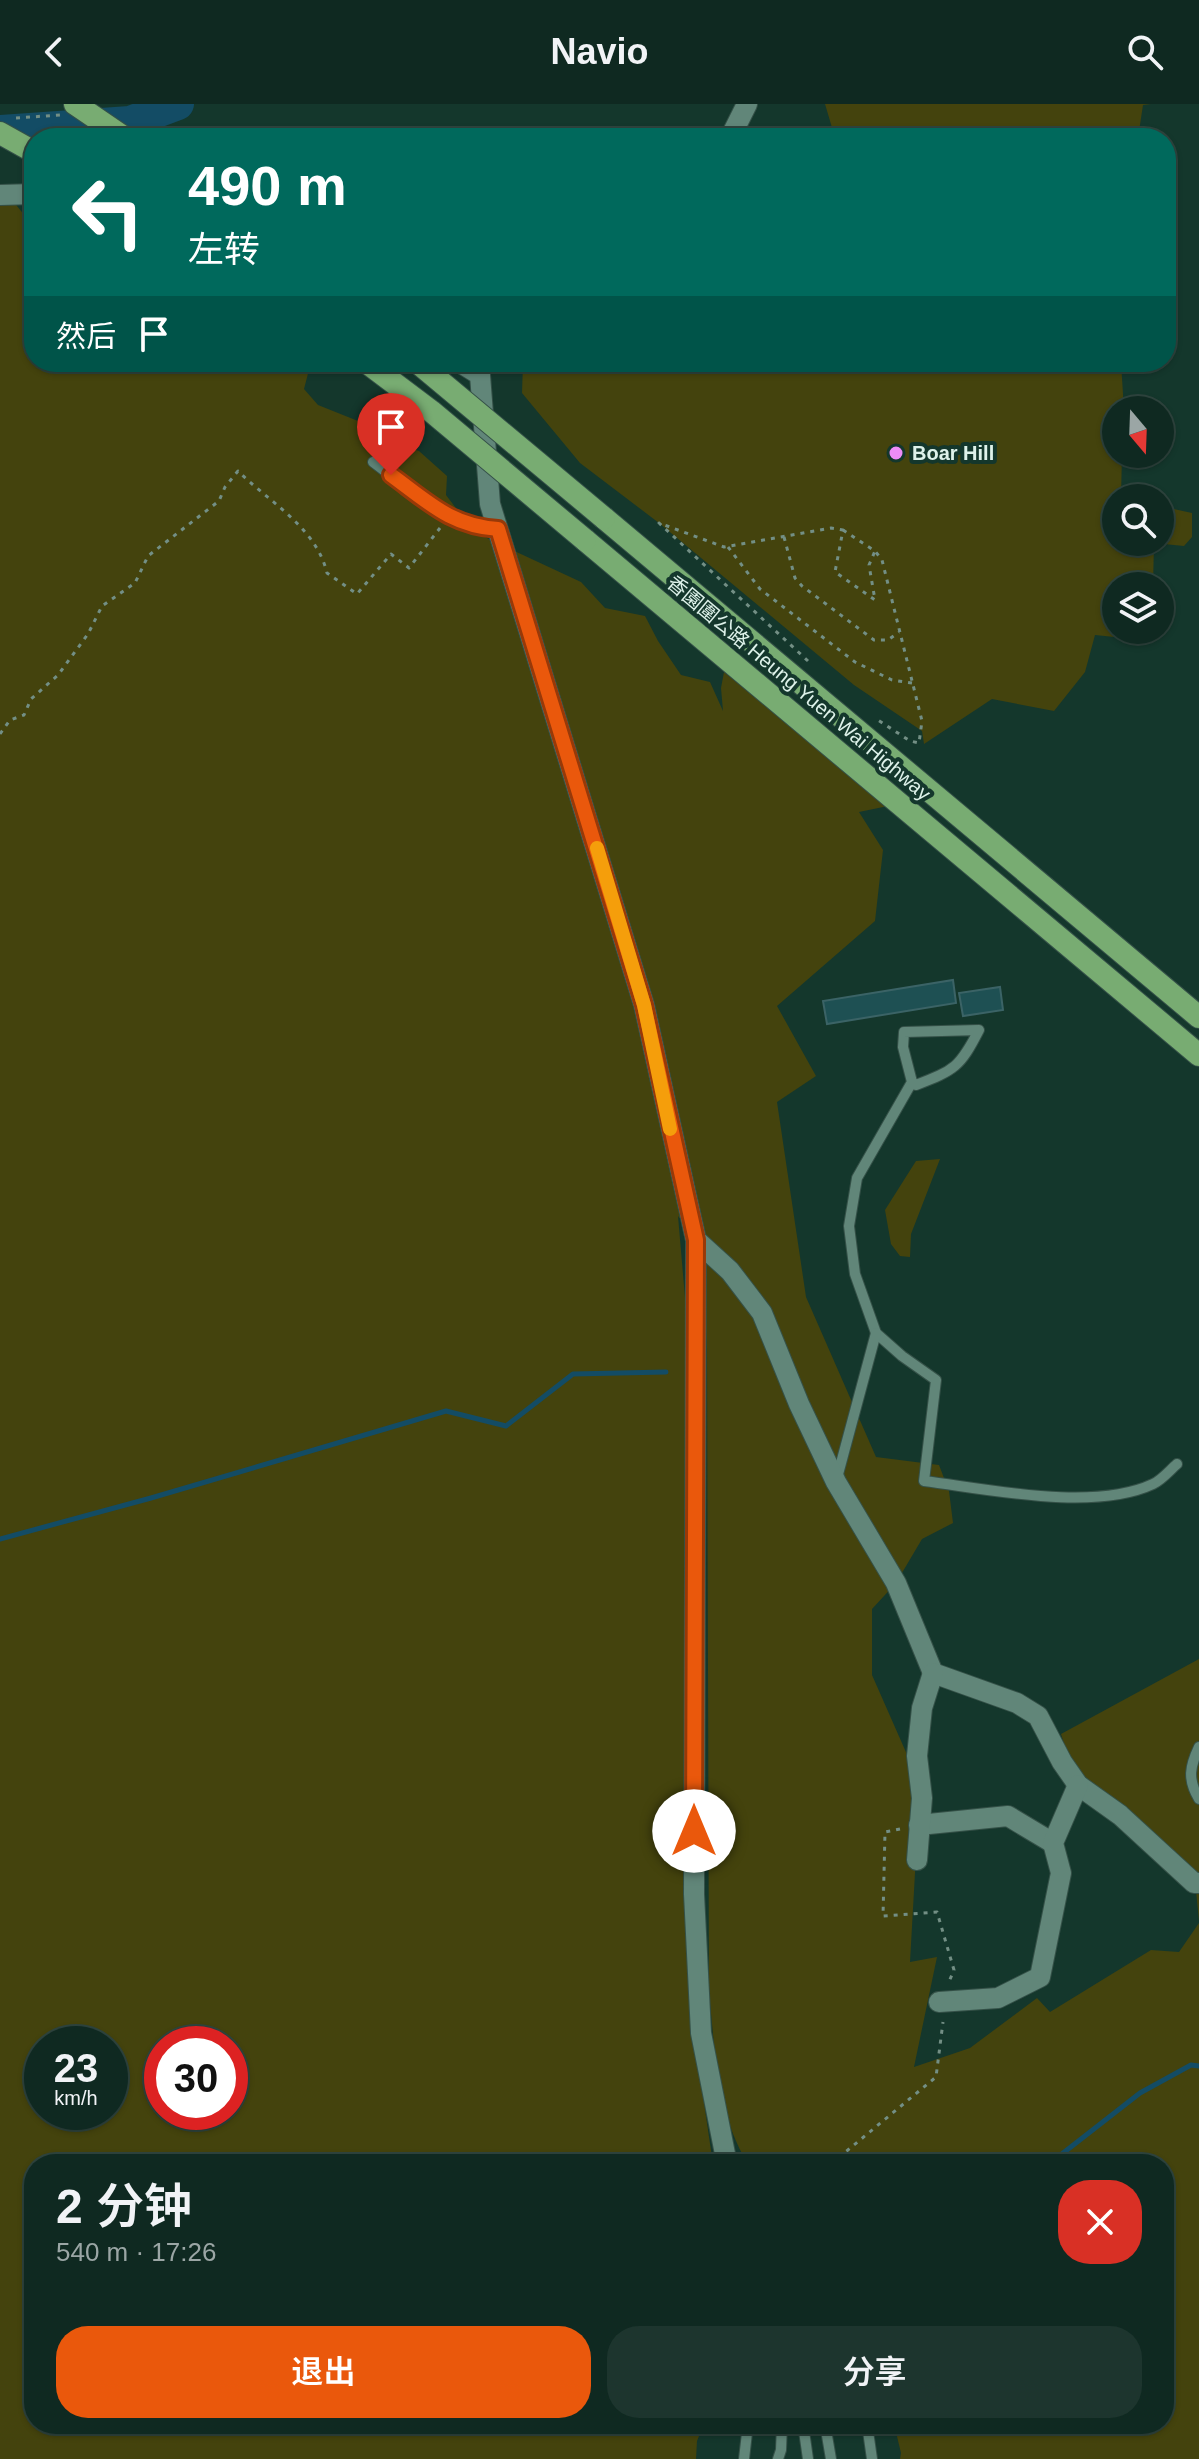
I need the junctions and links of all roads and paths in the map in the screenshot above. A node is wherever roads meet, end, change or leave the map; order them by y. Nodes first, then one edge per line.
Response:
1 (747, 104) edge
2 (74, 108) edge
3 (7, 126) edge
4 (108, 128) edge
5 (735, 128) edge
6 (24, 142) edge
7 (24, 194) edge
8 (0, 195) edge
9 (379, 372) edge
10 (429, 372) edge
11 (487, 372) edge
12 (373, 462) dead end
13 (449, 517) junction
14 (498, 529) junction
15 (843, 530) junction
16 (784, 537) junction
17 (728, 547) junction
18 (875, 551) junction
19 (899, 632) junction
20 (811, 664) dead end
21 (912, 683) junction
22 (878, 720) dead end
23 (0, 734) edge
24 (1199, 1017) edge
25 (1199, 1055) edge
26 (912, 1082) junction
27 (696, 1240) junction
28 (876, 1333) junction
29 (1177, 1464) dead end
30 (836, 1482) junction
31 (933, 1673) junction
32 (1199, 1747) edge
33 (1078, 1785) junction
34 (1199, 1799) edge
35 (919, 1825) junction
36 (1053, 1843) junction
37 (917, 1860) dead end
38 (1199, 1883) edge
39 (939, 2002) junction
40 (725, 2154) edge
41 (843, 2154) edge
42 (747, 2434) edge
43 (782, 2434) edge
44 (804, 2434) edge
45 (827, 2434) edge
46 (868, 2434) edge
47 (744, 2459) edge
48 (778, 2459) edge
49 (808, 2459) edge
50 (831, 2459) edge
51 (872, 2459) edge

1 - 5 street
2 - 3 path
2 - 4 highway
3 - 6 highway
7 - 8 street
9 - 25 highway, 香園圍公路 Heung Yuen Wai Highway, bridge
10 - 24 highway, 香園圍公路 Heung Yuen Wai Highway, bridge
11 - 14 street
12 - 13 lane
13 - 14 lane
13 - 23 path
14 - 27 street
15 - 16 path
15 - 18 path
15 - 18 path
16 - 17 path
16 - 19 path
17 - 20 path
17 - 21 path
18 - 19 path
19 - 21 path
21 - 22 path
26 - 26 lane
26 - 28 lane
27 - 30 street
27 - 40 street
28 - 29 lane
28 - 30 lane
30 - 31 street
31 - 33 street
31 - 35 street
32 - 34 lane
33 - 36 street
33 - 38 street
35 - 36 street
35 - 37 street
35 - 39 path
36 - 39 street
39 - 41 path
42 - 47 lane
43 - 48 lane
44 - 49 lane
45 - 50 lane
46 - 51 lane

